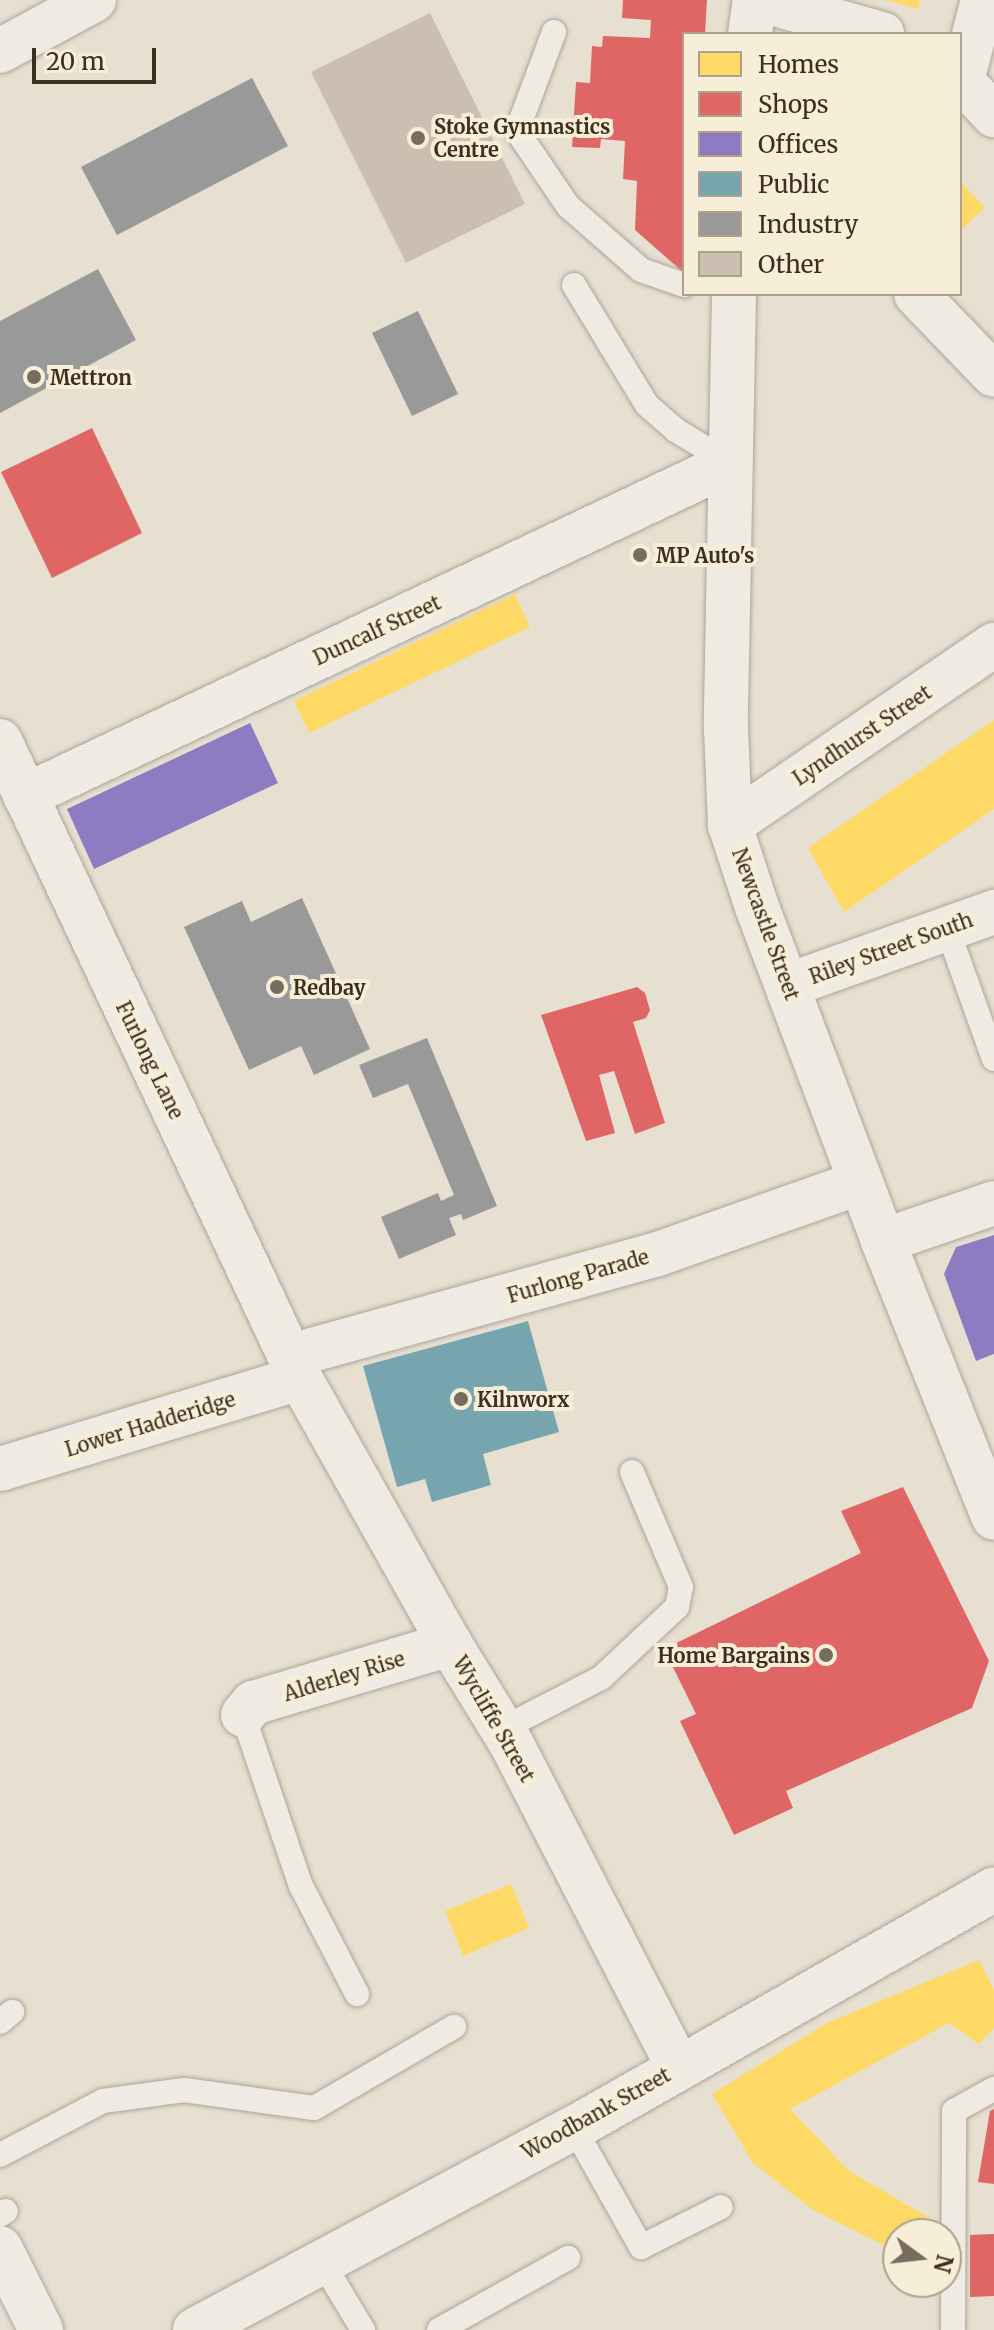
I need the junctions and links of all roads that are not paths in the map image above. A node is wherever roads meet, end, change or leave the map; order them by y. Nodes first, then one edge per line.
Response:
1 (94, 0) edge
2 (755, 0) edge
3 (761, 0) edge
4 (983, 0) edge
5 (554, 32) dead end
6 (750, 32) edge
7 (875, 32) edge
8 (0, 51) edge
9 (962, 76) edge
10 (962, 81) edge
11 (994, 115) edge
12 (682, 284) edge
13 (574, 285) dead end
14 (727, 296) edge
15 (918, 296) edge
16 (994, 375) edge
17 (730, 463) junction
18 (994, 645) edge
19 (0, 741) edge
20 (25, 796) junction
21 (730, 825) junction
22 (994, 912) edge
23 (935, 933) junction
24 (789, 985) junction
25 (993, 1056) edge
26 (861, 1182) junction
27 (994, 1203) edge
28 (883, 1241) junction
29 (295, 1367) junction
30 (0, 1469) edge
31 (632, 1472) dead end
32 (994, 1518) edge
33 (450, 1644) junction
34 (243, 1715) joint
35 (502, 1729) junction
36 (994, 1889) edge
37 (357, 1994) dead end
38 (454, 2027) dead end
39 (678, 2067) junction
40 (994, 2089) edge
41 (574, 2128) junction
42 (0, 2155) edge
43 (721, 2207) dead end
44 (2, 2225) edge
45 (568, 2258) dead end
46 (321, 2260) junction
47 (478, 2321) edge
48 (41, 2330) edge
49 (195, 2330) edge
50 (363, 2330) edge
51 (439, 2330) edge
52 (953, 2330) edge

1 - 8 street
2 - 6 street
3 - 7 street
4 - 9 street
5 - 12 lane
10 - 11 street
13 - 17 lane
14 - 17 street, Newcastle Street
15 - 16 street
17 - 20 street, Duncalf Street
17 - 21 street, Newcastle Street
18 - 21 street, Lyndhurst Street
19 - 20 street, Furlong Lane
20 - 29 street, Furlong Lane
21 - 24 street, Newcastle Street
22 - 23 street, Riley Street South
23 - 24 street, Riley Street South
23 - 25 lane
24 - 26 street, Newcastle Street
26 - 28 street, Newcastle Street
26 - 29 street, Furlong Parade
27 - 28 street
28 - 32 street, Newcastle Street
29 - 30 street, Lower Hadderidge
29 - 33 street, Wycliffe Street
31 - 35 lane
33 - 34 street, Alderley Rise
33 - 35 street, Wycliffe Street
34 - 37 lane
35 - 39 street, Wycliffe Street
36 - 39 street, Woodbank Street
38 - 42 lane
39 - 41 street, Woodbank Street
40 - 52 lane
41 - 43 lane
41 - 46 street, Woodbank Street
44 - 48 street
45 - 47 lane
46 - 49 street, Woodbank Street
46 - 50 lane
47 - 51 lane

